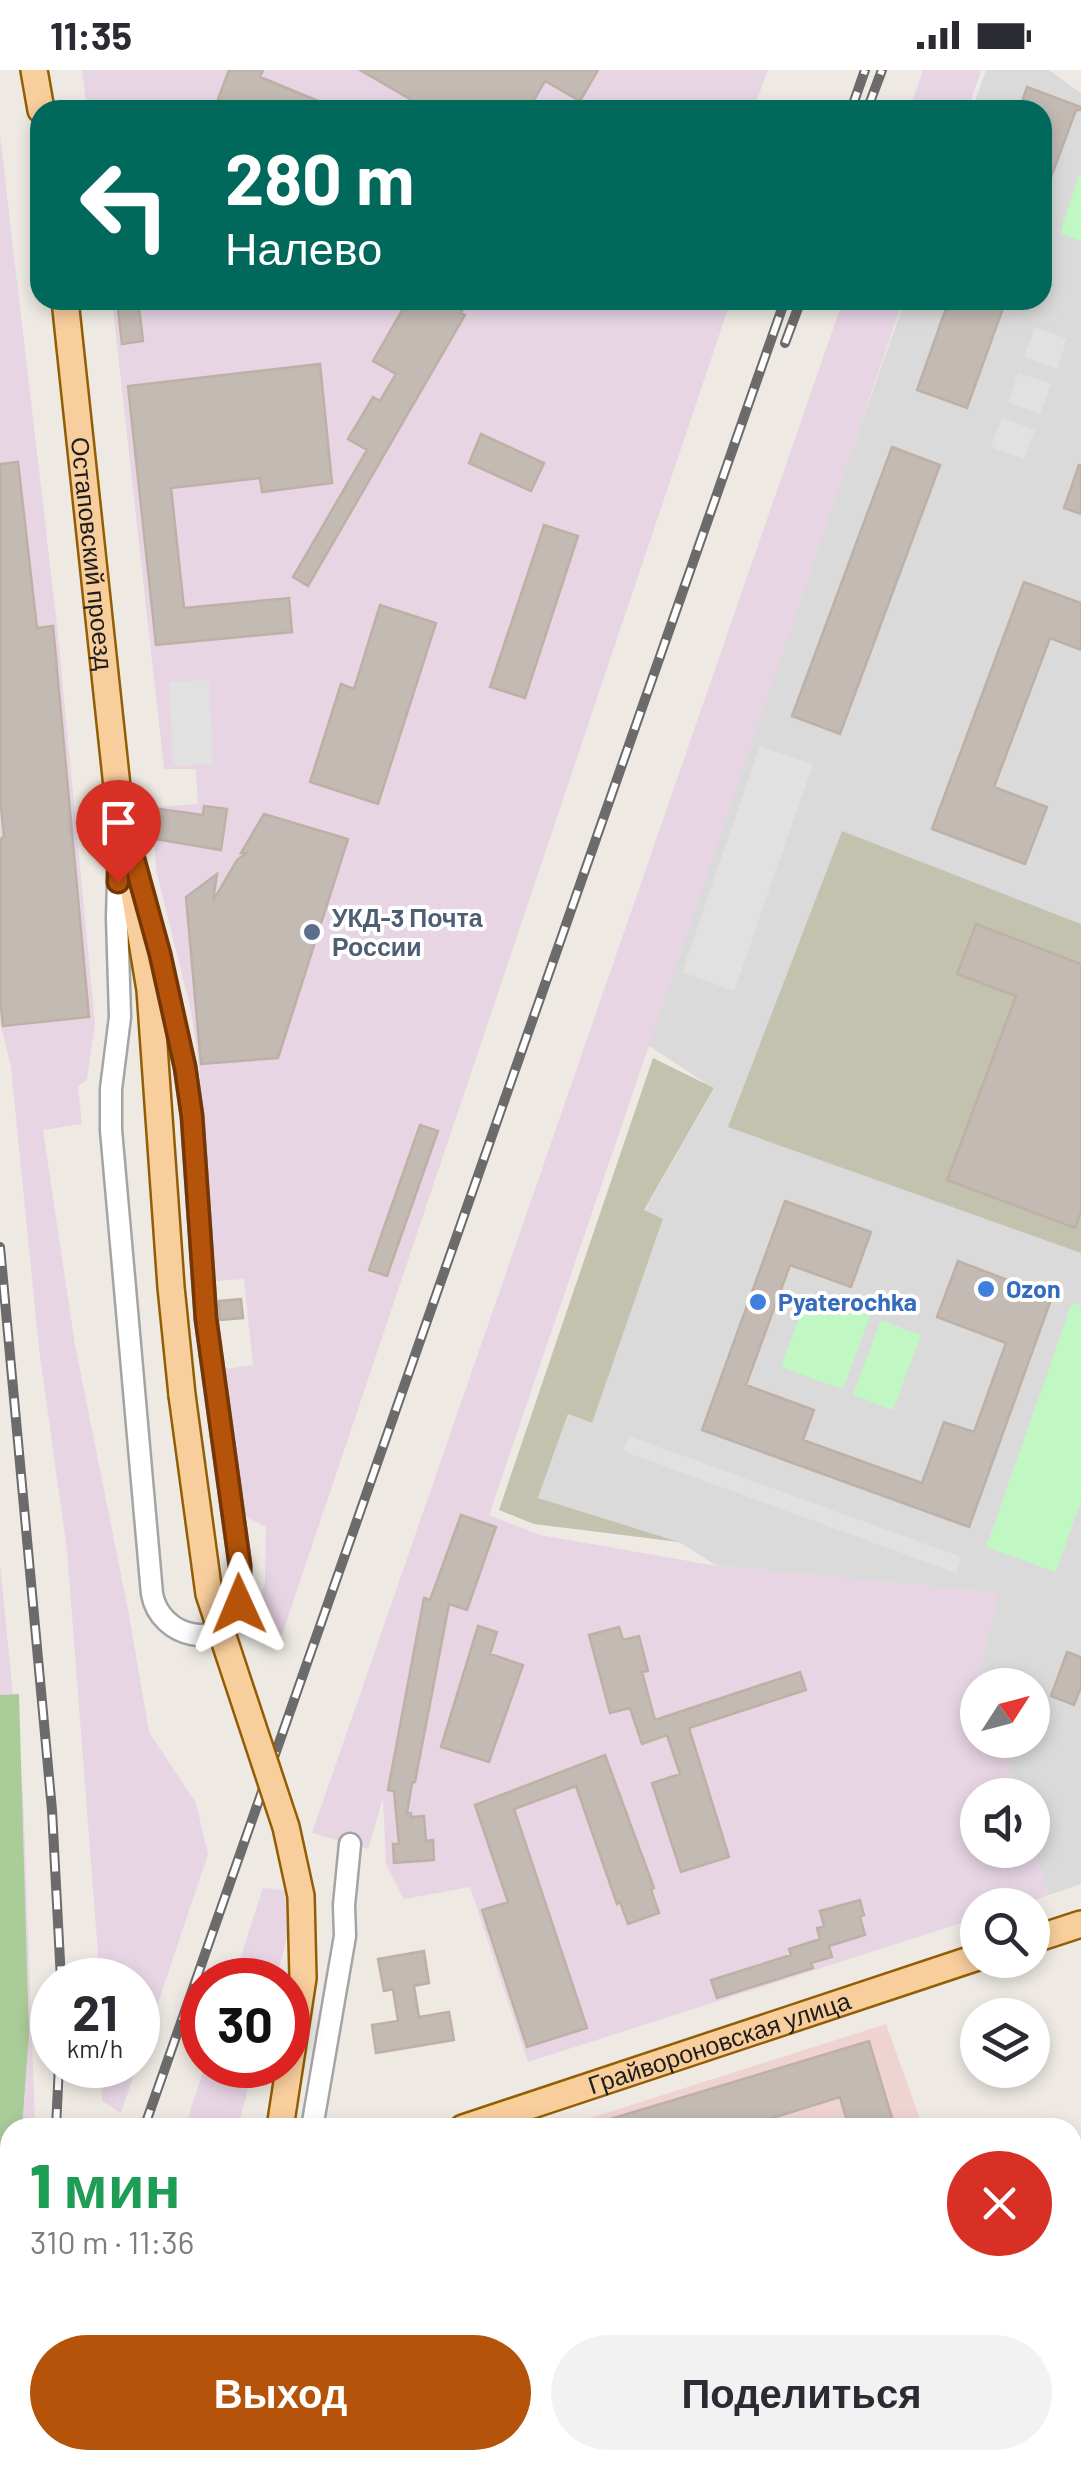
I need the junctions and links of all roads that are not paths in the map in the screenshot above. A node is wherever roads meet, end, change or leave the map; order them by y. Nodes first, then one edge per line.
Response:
1 (34, 70) edge
2 (38, 100) edge
3 (66, 310) edge
4 (120, 808) junction
5 (127, 842) junction
6 (350, 1844) dead end
7 (1081, 1924) edge
8 (1050, 1934) edge
9 (960, 1963) edge
10 (282, 2118) edge
11 (314, 2118) edge
12 (492, 2118) edge

1 - 2 main road
3 - 4 main road, Остаповский проезд
4 - 5 main road, Остаповский проезд
4 - 5 street
5 - 10 main road, Остаповский проезд, bridge
6 - 11 street
7 - 8 main road
9 - 12 main road, Грайвороновская улица

